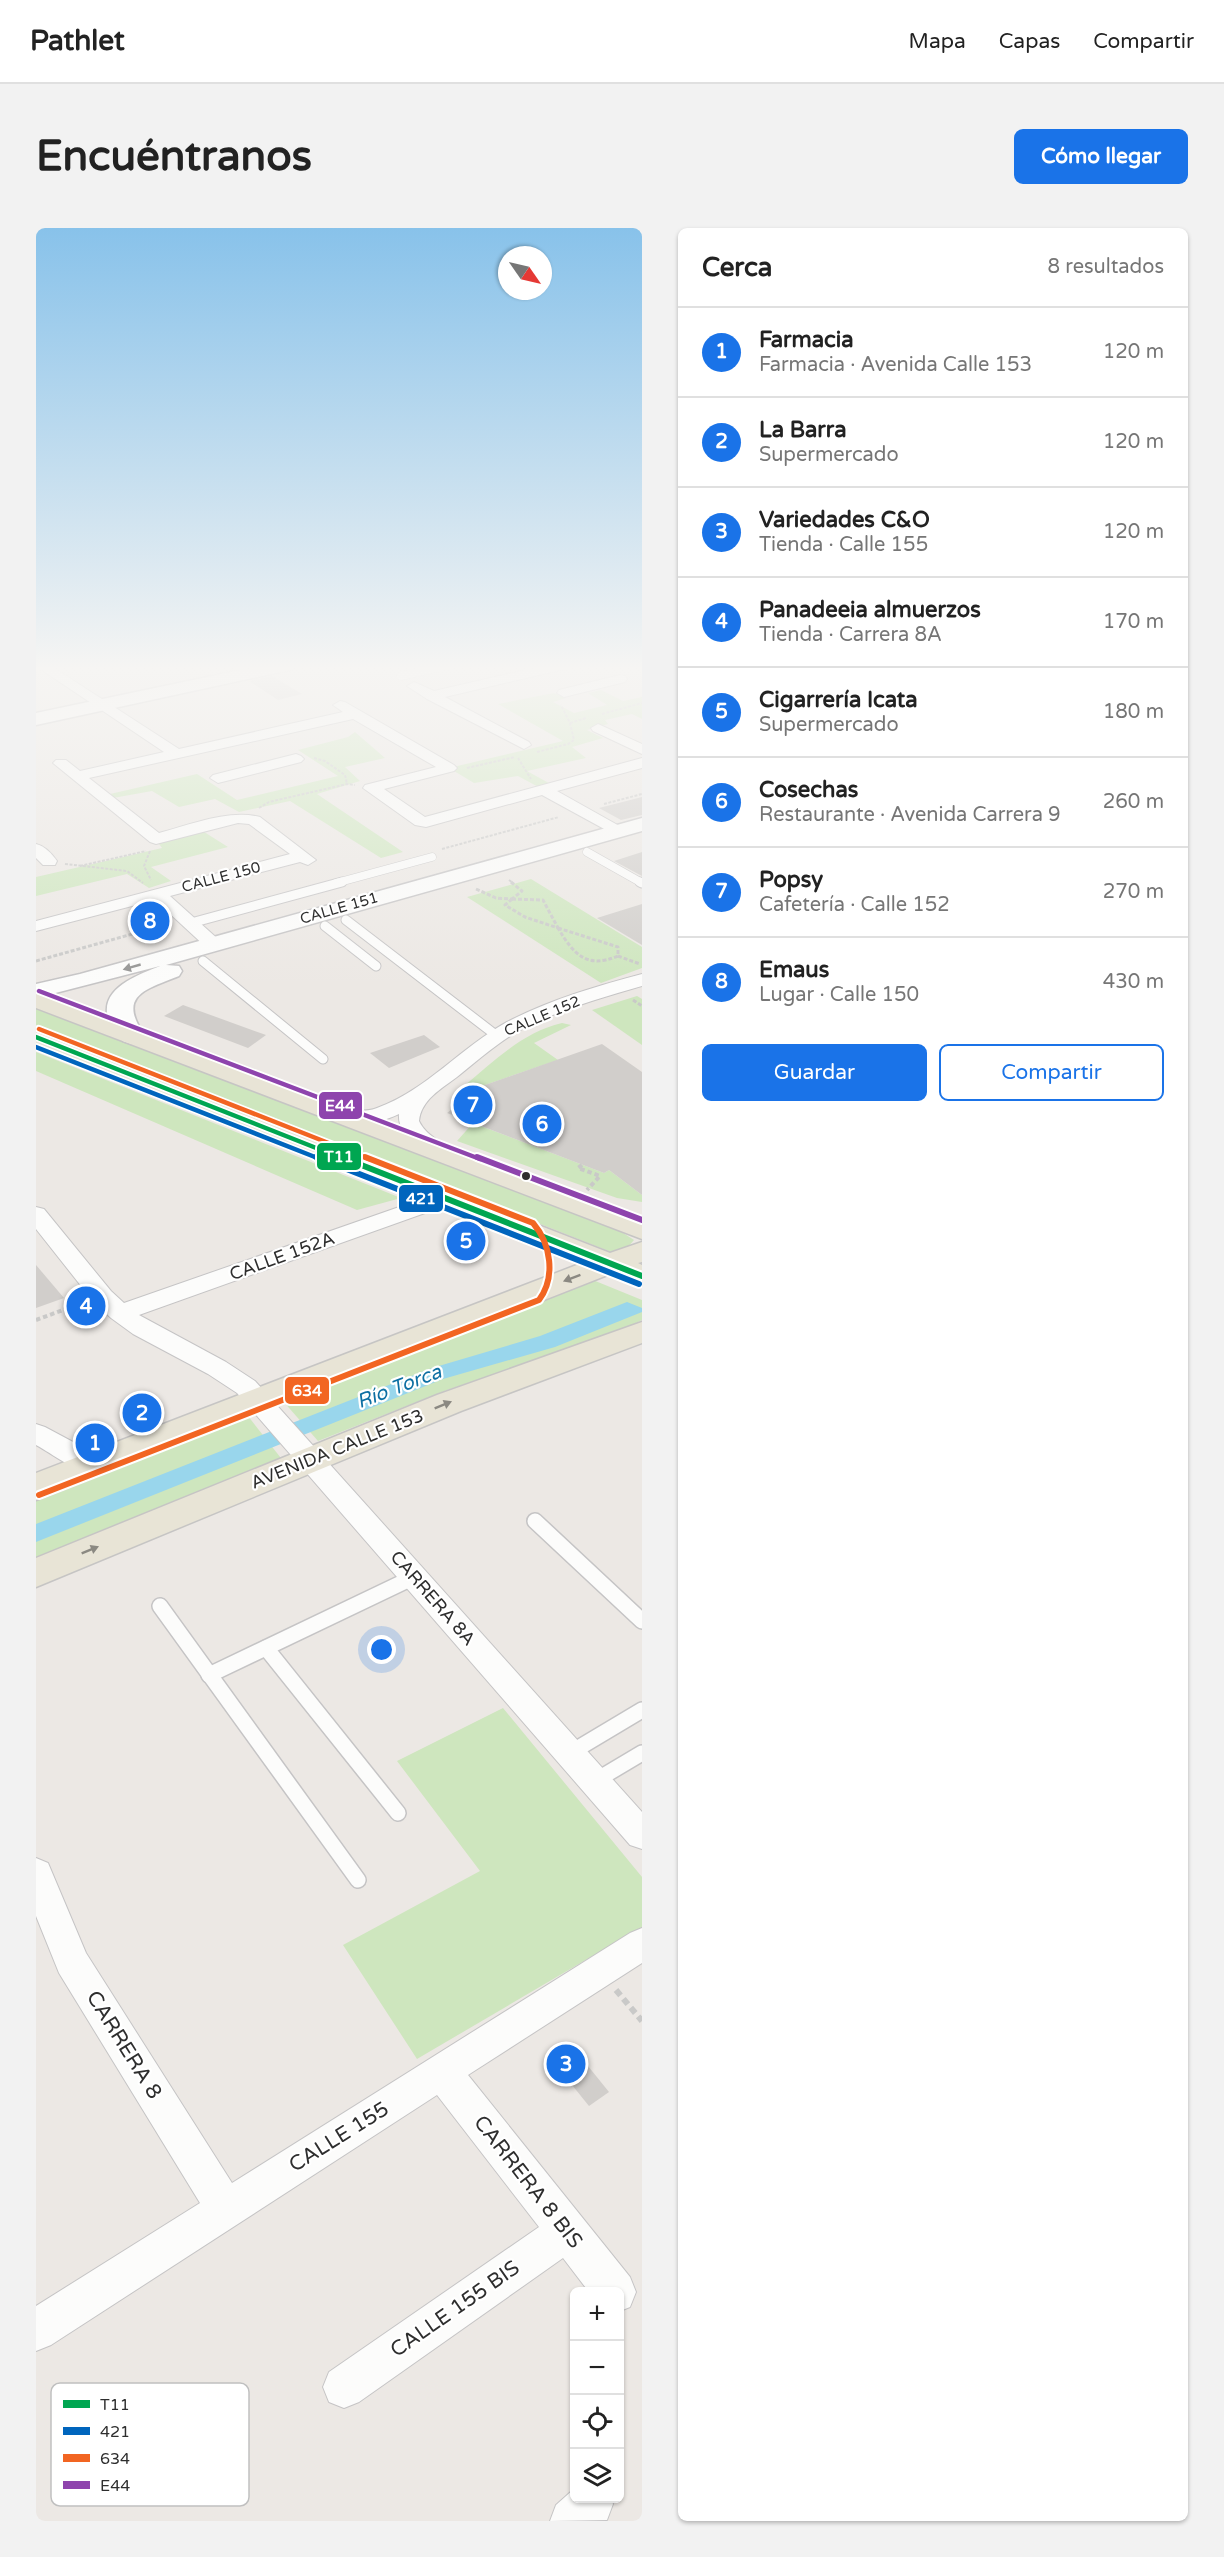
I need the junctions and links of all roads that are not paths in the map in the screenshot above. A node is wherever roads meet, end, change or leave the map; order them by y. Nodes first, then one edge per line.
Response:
1 (74, 773) edge
2 (92, 773) edge
3 (239, 773) edge
4 (429, 773) edge
5 (606, 773) edge
6 (78, 776) junction
7 (218, 778) dead end
8 (544, 790) junction
9 (642, 824) edge
10 (616, 831) junction
11 (642, 836) edge
12 (587, 852) junction
13 (432, 856) dead end
14 (642, 883) edge
15 (158, 894) junction
16 (191, 923) junction
17 (335, 923) junction
18 (36, 926) edge
19 (208, 952) junction
20 (376, 966) dead end
21 (85, 980) junction
22 (642, 980) edge
23 (146, 982) junction
24 (36, 991) edge
25 (36, 999) edge
26 (132, 1036) junction
27 (496, 1036) junction
28 (36, 1037) edge
29 (323, 1059) dead end
30 (423, 1093) junction
31 (348, 1117) junction
32 (438, 1151) junction
33 (580, 1197) junction
34 (445, 1198) junction
35 (642, 1215) edge
36 (41, 1227) edge
37 (642, 1230) edge
38 (529, 1231) junction
39 (642, 1251) edge
40 (609, 1263) junction
41 (642, 1276) edge
42 (535, 1292) junction
43 (120, 1313) junction
44 (642, 1332) edge
45 (217, 1368) junction
46 (267, 1409) junction
47 (225, 1413) junction
48 (36, 1433) edge
49 (305, 1453) junction
50 (93, 1465) junction
51 (36, 1487) edge
52 (535, 1521) dead end
53 (36, 1573) edge
54 (414, 1577) junction
55 (159, 1606) dead end
56 (642, 1621) edge
57 (266, 1648) junction
58 (209, 1675) junction
59 (642, 1710) edge
60 (570, 1753) junction
61 (642, 1753) edge
62 (595, 1781) junction
63 (398, 1813) dead end
64 (642, 1835) edge
65 (37, 1879) edge
66 (358, 1880) dead end
67 (642, 1944) edge
68 (442, 2072) junction
69 (226, 2209) junction
70 (567, 2231) junction
71 (611, 2287) edge
72 (36, 2330) edge
73 (344, 2387) dead end

1 - 6 street
2 - 6 street
3 - 7 street
4 - 8 street
5 - 8 street
6 - 15 street, CALLE 150
8 - 10 street
9 - 10 street, CALLE 151
10 - 19 street, CALLE 151
11 - 12 street, CALLE 151
12 - 14 lane
12 - 17 street, CALLE 151
13 - 16 lane
15 - 16 street
15 - 18 street, CALLE 150
16 - 19 street
17 - 19 street, CALLE 151
17 - 20 lane
17 - 27 lane
19 -> 21 street, CALLE 151
19 - 23 street, CALLE 151
19 - 29 lane
21 - 23 street
21 - 24 street, CALLE 151
22 - 27 street, CALLE 152
23 - 26 street, CALLE 151
25 - 26 main road
26 - 31 main road
27 - 30 street, CALLE 152
28 - 34 main road
30 - 31 street, CALLE 152
30 - 32 street, CALLE 152
31 - 32 main road
32 - 33 main road
33 - 35 main road
33 - 37 main road
34 - 38 main road
34 - 43 street, CALLE 152A
36 - 43 street, CARRERA 8A
38 - 40 main road
38 - 42 main road
39 - 40 main road
40 - 41 main road
40 -> 42 main road
42 - 46 main road
43 - 45 street, CARRERA 8A
49 -> 44 main road, AVENIDA CALLE 153
45 - 46 street, CARRERA 8A
45 - 47 street
46 - 47 main road
46 - 49 street, CARRERA 8A
47 - 50 main road
48 - 50 street
53 -> 49 main road, AVENIDA CALLE 153
49 - 54 street, CARRERA 8A
50 - 51 main road
52 - 56 lane
54 - 57 lane
54 - 60 street, CARRERA 8A
55 - 58 lane
57 - 58 lane
57 - 63 lane
58 - 66 lane
59 - 60 lane
60 - 62 street, CARRERA 8A
61 - 62 lane
62 - 64 street, CARRERA 8A
65 - 69 street, CARRERA 8
67 - 68 street, CALLE 155
68 - 69 street, CALLE 155
68 - 70 street, CARRERA 8 BIS
69 - 72 street, CALLE 155
70 - 71 street, CARRERA 8 BIS
70 - 73 street, CALLE 155 BIS

